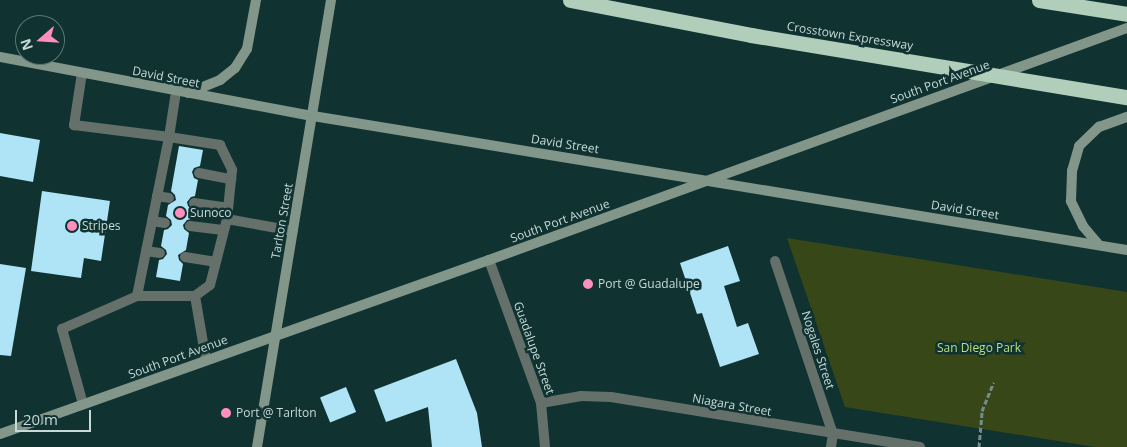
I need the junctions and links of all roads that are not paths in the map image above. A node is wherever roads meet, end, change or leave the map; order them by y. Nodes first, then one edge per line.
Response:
1 (256, 0) edge
2 (332, 0) edge
3 (570, 0) edge
4 (1039, 0) edge
5 (1127, 14) edge
6 (1127, 28) edge
7 (0, 57) edge
8 (82, 73) junction
9 (182, 93) junction
10 (1127, 97) edge
11 (313, 116) junction
12 (1127, 117) edge
13 (169, 137) junction
14 (163, 168) junction
15 (174, 169) dead end
16 (199, 173) dead end
17 (231, 179) junction
18 (708, 180) junction
19 (157, 196) junction
20 (169, 198) dead end
21 (194, 203) dead end
22 (227, 213) junction
23 (152, 221) junction
24 (165, 223) dead end
25 (190, 226) dead end
26 (223, 230) junction
27 (293, 231) junction
28 (1098, 244) junction
29 (1127, 250) edge
30 (146, 251) junction
31 (160, 253) dead end
32 (185, 257) dead end
33 (489, 260) junction
34 (776, 261) dead end
35 (215, 262) junction
36 (137, 296) junction
37 (194, 296) junction
38 (276, 336) junction
39 (206, 360) junction
40 (83, 404) junction
41 (541, 404) junction
42 (0, 434) edge
43 (833, 434) junction
44 (257, 447) edge
45 (545, 447) edge
46 (831, 447) edge
47 (920, 447) edge

1 - 9 main road
2 - 11 main road, Tarlton Street
3 - 10 highway, Crosstown Expressway
4 - 5 highway
6 - 18 main road, South Port Avenue
7 - 8 main road, David Street
8 - 9 main road, David Street
8 - 13 street
9 - 11 main road, David Street
9 - 13 street
11 - 18 main road, David Street
11 - 27 main road, Tarlton Street
12 - 28 main road
13 - 14 street
13 - 17 street
14 - 15 street
14 - 19 street
16 - 17 street
17 - 22 street
18 - 28 main road, David Street
18 - 33 main road, South Port Avenue
19 - 20 street
19 - 23 street
21 - 22 street
22 - 26 street
22 - 27 street
23 - 24 street
23 - 30 street
25 - 26 street
26 - 35 street
27 - 38 main road, Tarlton Street
28 - 29 main road, David Street
30 - 31 street
30 - 36 street
32 - 35 street
33 - 38 main road, South Port Avenue
33 - 41 street, Guadalupe Street
34 - 43 street, Nogales Street
35 - 37 street
36 - 37 street
36 - 40 street
37 - 39 street
38 - 39 main road, South Port Avenue
38 - 44 main road, Tarlton Street
39 - 40 main road, South Port Avenue
40 - 42 main road, South Port Avenue
41 - 43 street, Niagara Street
41 - 45 street, Guadalupe Street
43 - 46 street, Nogales Street
43 - 47 street, Niagara Street

